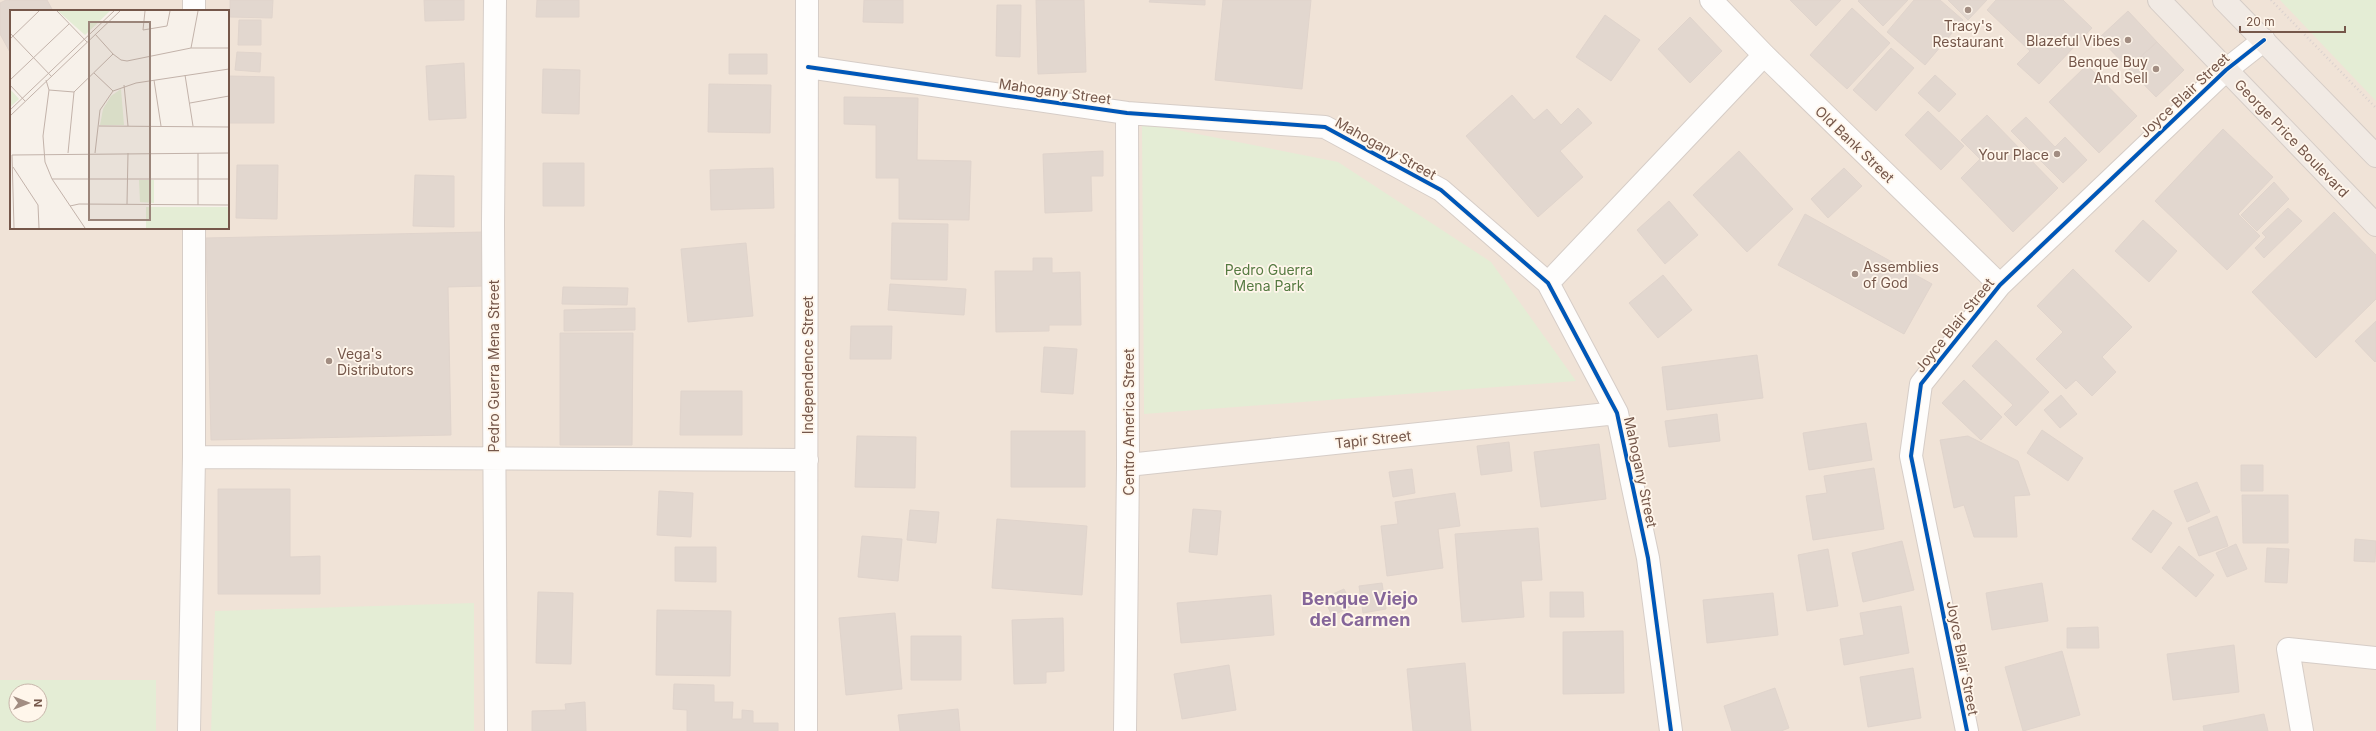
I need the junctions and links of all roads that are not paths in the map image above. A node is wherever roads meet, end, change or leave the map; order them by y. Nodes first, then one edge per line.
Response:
1 (495, 0) edge
2 (807, 0) edge
3 (1711, 0) edge
4 (2159, 0) edge
5 (2224, 0) edge
6 (2264, 40) junction
7 (1764, 55) junction
8 (808, 67) junction
9 (2226, 70) junction
10 (1127, 113) junction
11 (2376, 156) edge
12 (2376, 225) edge
13 (194, 229) edge
14 (1548, 283) junction
15 (2000, 285) junction
16 (1618, 413) junction
17 (194, 457) junction
18 (493, 457) junction
19 (807, 460) junction
20 (1128, 465) junction
21 (2376, 658) edge
22 (189, 731) edge
23 (496, 731) edge
24 (806, 731) edge
25 (1125, 731) edge
26 (1671, 731) edge
27 (1967, 731) edge
28 (2302, 731) edge

1 - 18 street, Pedro Guerra Mena Street
2 - 8 street, Independence Street
3 - 7 street, Old Bank Street
4 - 9 highway, George Price Boulevard
5 - 6 highway
6 - 9 street, Joyce Blair Street
6 - 11 highway
7 - 14 street
7 - 15 street, Old Bank Street
8 - 10 street, Mahogany Street
8 - 19 street, Independence Street
9 - 12 highway, George Price Boulevard
9 - 15 street, Joyce Blair Street
10 - 14 street, Mahogany Street
10 - 20 street, Centro America Street
13 - 17 street
14 - 16 street, Mahogany Street
15 - 27 street, Joyce Blair Street
16 - 20 street, Tapir Street
16 - 26 street, Mahogany Street
17 - 18 street
17 - 22 street
18 - 19 street
18 - 23 street, Pedro Guerra Mena Street
19 - 24 street, Independence Street
20 - 25 street, Centro America Street
21 - 28 street

